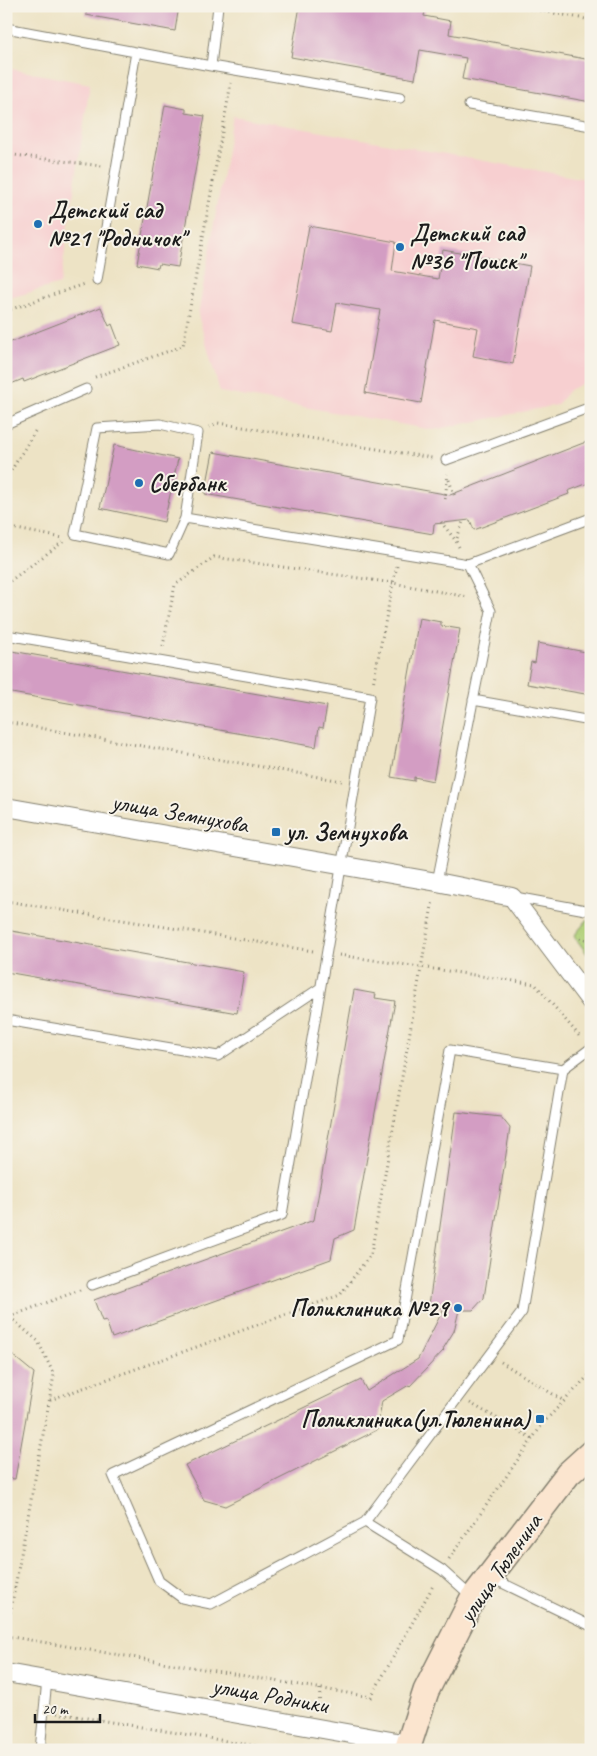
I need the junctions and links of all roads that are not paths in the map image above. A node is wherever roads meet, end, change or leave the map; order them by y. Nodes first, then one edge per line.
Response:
1 (218, 6) edge
2 (6, 28) edge
3 (136, 52) junction
4 (211, 66) junction
5 (400, 98) dead end
6 (469, 105) dead end
7 (591, 126) edge
8 (97, 280) road end
9 (86, 389) road end
10 (591, 407) edge
11 (6, 424) edge
12 (446, 460) road end
13 (185, 518) junction
14 (591, 518) edge
15 (468, 564) junction
16 (6, 635) edge
17 (473, 700) junction
18 (591, 721) edge
19 (6, 807) edge
20 (341, 865) junction
21 (436, 882) junction
22 (512, 897) junction
23 (591, 911) edge
24 (320, 988) junction
25 (591, 1002) edge
26 (6, 1020) edge
27 (591, 1048) edge
28 (563, 1069) junction
29 (92, 1285) road end
30 (591, 1453) edge
31 (364, 1522) junction
32 (490, 1577) junction
33 (473, 1598) junction
34 (591, 1626) edge
35 (6, 1673) edge
36 (48, 1680) junction
37 (407, 1747) edge
38 (40, 1750) edge

1 - 4 lane
2 - 3 lane
3 - 4 lane
3 - 8 lane
4 - 5 lane
6 - 7 lane
9 - 11 lane
10 - 12 lane
13 - 13 lane
13 - 15 lane
14 - 15 lane
15 - 17 lane
16 - 20 lane
17 - 18 lane
17 - 21 lane
19 - 20 street, улица Земнухова
20 - 21 street, улица Земнухова
20 - 24 lane
21 - 22 street, улица Земнухова
22 - 23 lane
22 - 25 street
24 - 26 lane
24 - 29 lane
27 - 28 lane
28 - 31 lane
28 - 31 lane
30 - 32 street, улица Тюленина
31 - 33 lane
32 - 33 street, улица Тюленина
32 - 34 lane
33 - 37 street, улица Тюленина
35 - 36 street, улица Родники
36 - 37 street, улица Родники
36 - 38 lane

